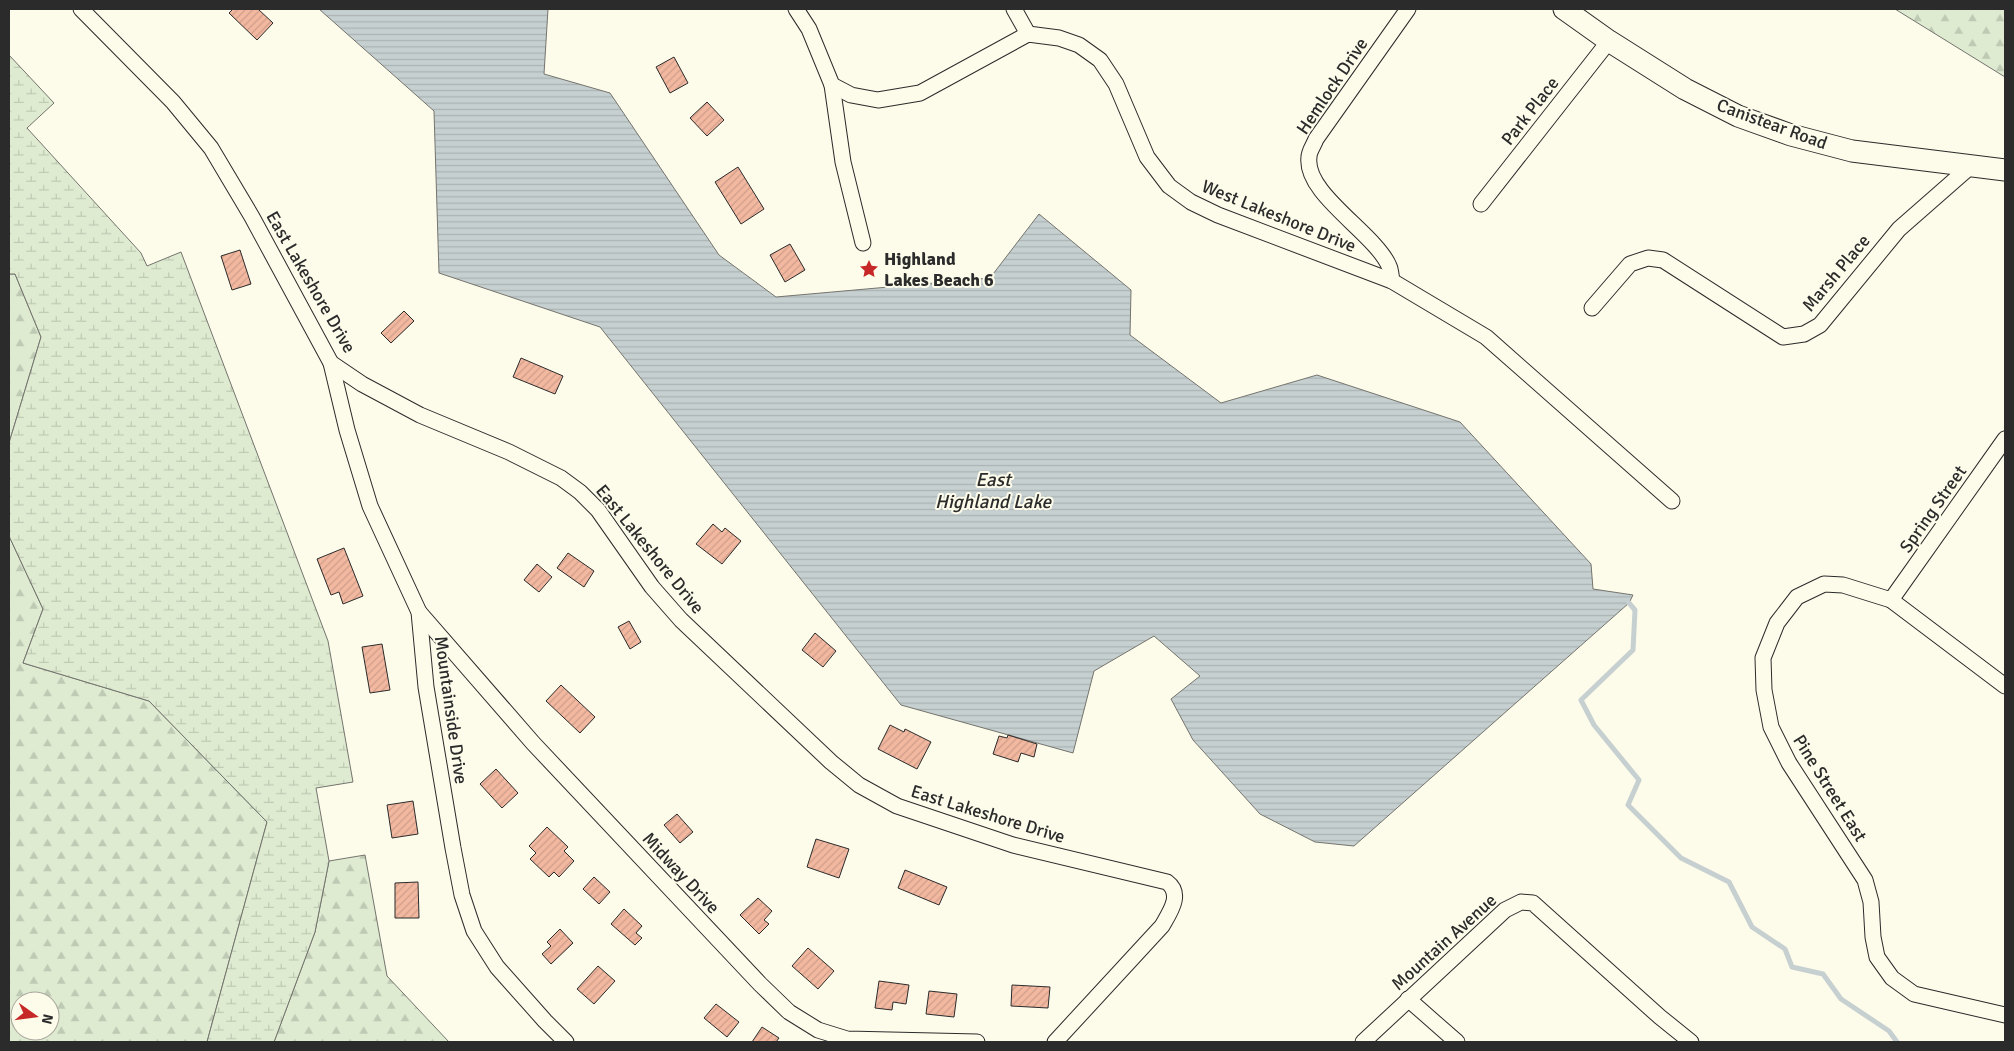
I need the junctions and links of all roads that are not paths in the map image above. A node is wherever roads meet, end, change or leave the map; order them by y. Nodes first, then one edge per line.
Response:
1 (81, 9) edge
2 (796, 9) edge
3 (1014, 9) edge
4 (1408, 9) edge
5 (1564, 9) edge
6 (1028, 34) junction
7 (1609, 41) junction
8 (832, 85) junction
9 (1972, 166) junction
10 (2005, 170) edge
11 (1481, 204) dead end
12 (863, 243) dead end
13 (1392, 281) junction
14 (1592, 308) dead end
15 (331, 363) junction
16 (2005, 439) edge
17 (1672, 501) dead end
18 (1891, 600) junction
19 (419, 612) junction
20 (2005, 686) edge
21 (1408, 999) junction
22 (2005, 1015) edge
23 (566, 1042) edge
24 (977, 1042) edge
25 (1055, 1042) edge
26 (1363, 1042) edge
27 (1457, 1042) edge
28 (1691, 1042) edge

1 - 15 street, East Lakeshore Drive
2 - 8 street
3 - 6 street
4 - 13 street, Hemlock Drive
5 - 7 street, Canistear Road
6 - 8 street
6 - 13 street, West Lakeshore Drive
7 - 9 street, Canistear Road
7 - 11 street, Park Place
8 - 12 street
9 - 10 street, Canistear Road
9 - 14 street, Marsh Place
13 - 17 street, West Lakeshore Drive
15 - 19 street, Mountainside Drive
15 - 25 street, East Lakeshore Drive
16 - 18 street, Spring Street
18 - 20 street
18 - 22 street, Pine Street East
19 - 23 street, Mountainside Drive
19 - 24 street, Midway Drive
21 - 26 street, Mountain Avenue
21 - 27 street
21 - 28 street, Mountain Avenue

